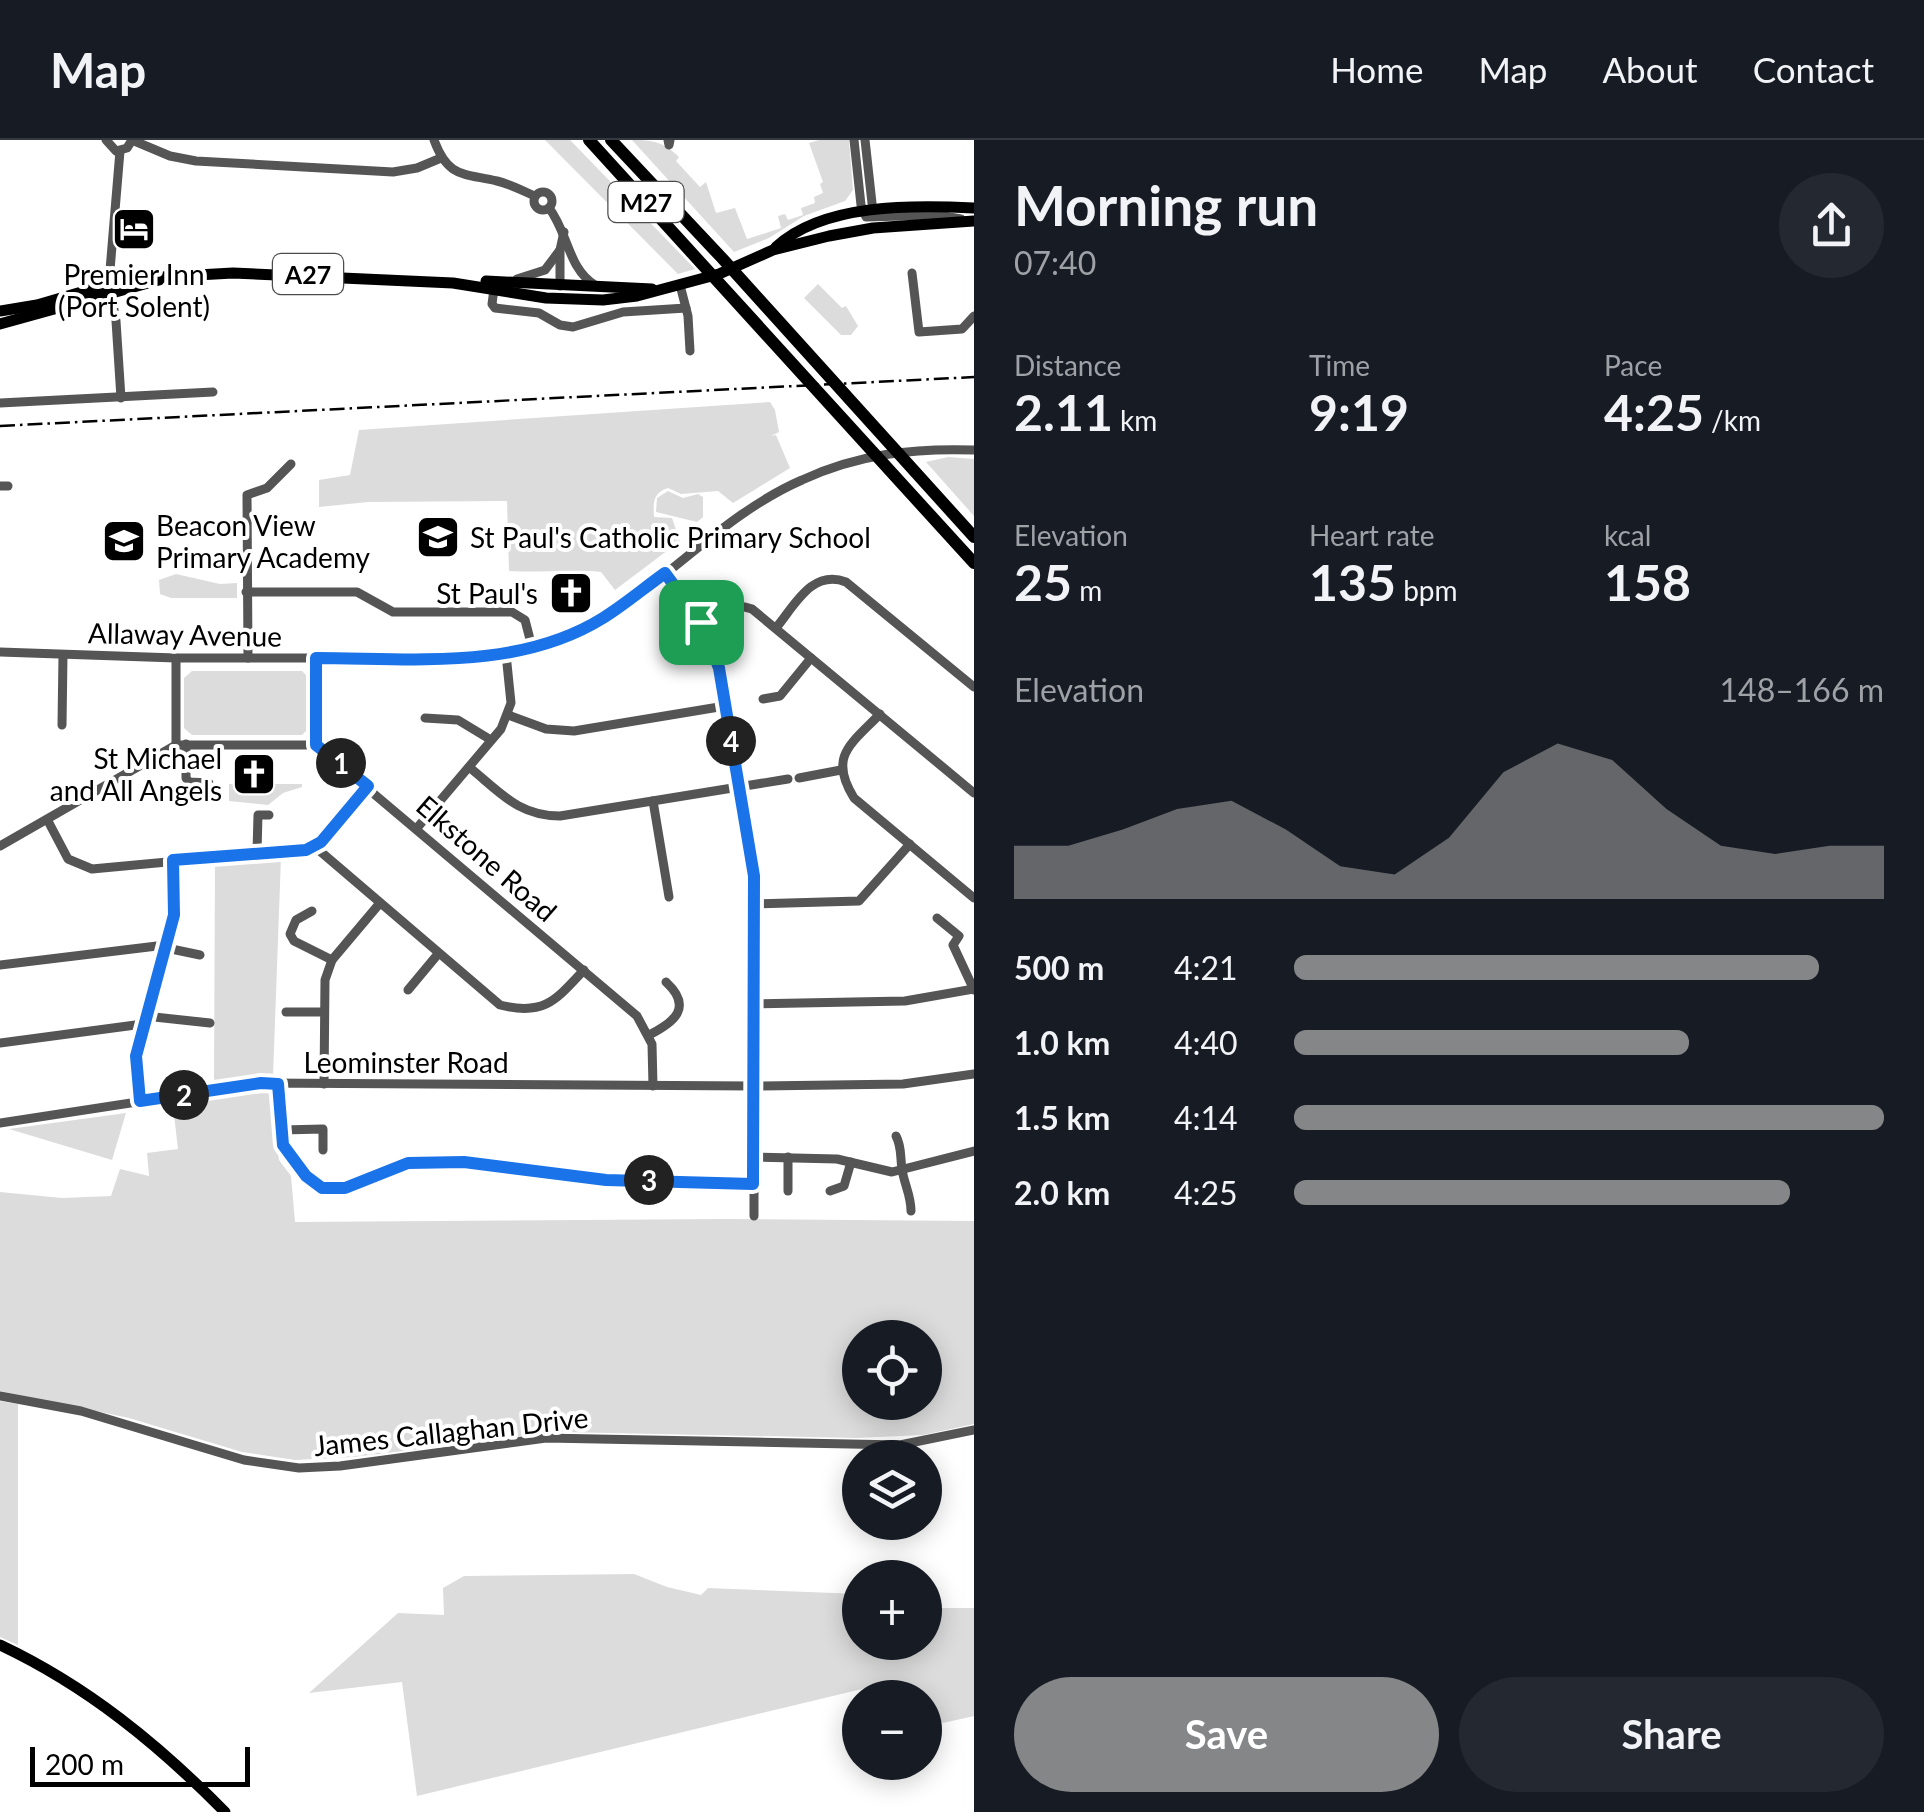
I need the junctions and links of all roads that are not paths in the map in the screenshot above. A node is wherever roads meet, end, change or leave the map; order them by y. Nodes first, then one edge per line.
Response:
1 (106, 140) edge
2 (132, 140) edge
3 (434, 140) edge
4 (588, 140) edge
5 (611, 140) edge
6 (854, 140) edge
7 (865, 140) edge
8 (120, 151) junction
9 (441, 158) junction
10 (860, 192) junction
11 (974, 208) edge
12 (869, 213) junction
13 (974, 221) edge
14 (810, 227) junction
15 (858, 230) junction
16 (565, 250) junction
17 (773, 250) junction
18 (912, 273) dead end
19 (494, 284) junction
20 (680, 285) junction
21 (109, 288) junction
22 (602, 288) junction
23 (656, 289) junction
24 (563, 291) junction
25 (686, 308) junction
26 (0, 311) edge
27 (974, 316) edge
28 (0, 324) edge
29 (690, 351) dead end
30 (213, 392) dead end
31 (121, 398) junction
32 (0, 402) edge
33 (974, 450) edge
34 (292, 464) dead end
35 (974, 537) edge
36 (974, 563) edge
37 (665, 573) junction
38 (246, 592) junction
39 (701, 622) junction
40 (776, 628) junction
41 (532, 647) junction
42 (0, 652) edge
43 (506, 654) junction
44 (63, 655) junction
45 (176, 658) junction
46 (248, 658) junction
47 (316, 658) junction
48 (811, 658) junction
49 (974, 686) edge
50 (763, 699) dead end
51 (726, 706) junction
52 (508, 714) junction
53 (880, 714) junction
54 (425, 718) dead end
55 (62, 725) dead end
56 (492, 740) junction
57 (181, 744) junction
58 (316, 745) junction
59 (469, 767) junction
60 (841, 770) junction
61 (208, 782) dead end
62 (368, 786) junction
63 (739, 787) junction
64 (974, 792) edge
65 (653, 801) junction
66 (268, 815) dead end
67 (48, 821) junction
68 (417, 828) junction
69 (910, 844) junction
70 (0, 846) edge
71 (314, 846) junction
72 (257, 852) junction
73 (173, 860) junction
74 (669, 898) dead end
75 (974, 898) edge
76 (380, 903) junction
77 (755, 904) junction
78 (312, 911) dead end
79 (937, 918) dead end
80 (164, 948) junction
81 (438, 954) junction
82 (200, 955) dead end
83 (332, 960) junction
84 (0, 965) edge
85 (584, 970) junction
86 (666, 982) dead end
87 (408, 990) dead end
88 (974, 990) edge
89 (754, 1004) junction
90 (286, 1012) dead end
91 (324, 1012) junction
92 (144, 1020) junction
93 (210, 1023) dead end
94 (649, 1036) junction
95 (0, 1043) edge
96 (974, 1074) edge
97 (278, 1084) junction
98 (324, 1084) junction
99 (653, 1086) junction
100 (754, 1086) junction
101 (140, 1101) junction
102 (0, 1123) edge
103 (282, 1130) junction
104 (896, 1136) dead end
105 (324, 1150) dead end
106 (974, 1152) edge
107 (753, 1156) junction
108 (788, 1157) junction
109 (851, 1162) junction
110 (902, 1171) junction
111 (753, 1184) junction
112 (830, 1191) dead end
113 (788, 1192) dead end
114 (911, 1210) dead end
115 (754, 1216) dead end
116 (0, 1396) edge
117 (974, 1430) edge
118 (0, 1645) edge
119 (225, 1812) edge

1 - 8 street
2 - 8 street
2 - 9 street
3 - 9 street
4 - 36 highway, M27
5 - 35 highway, M27
6 - 10 street
7 - 12 street
8 - 21 street
9 - 16 street
10 - 12 street
10 - 14 street
11 - 12 main road, A27
12 - 13 street
12 - 14 main road, A27
12 - 15 street
13 - 15 main road, A27
14 - 17 main road, A27
15 - 17 main road, A27
16 - 19 street
16 - 22 street
16 - 24 street
17 - 20 main road, A27
18 - 27 street
19 - 21 main road, A27
19 - 24 main road, A27
19 - 25 street
20 - 23 main road, A27
20 - 25 street
21 - 26 main road, A27
21 - 28 main road, A27
21 - 31 street
22 - 23 main road, A27
22 - 24 main road, A27
23 - 24 main road, A27
25 - 29 street
30 - 31 street
31 - 32 street
33 - 37 street, Allaway Avenue
34 - 38 street
37 - 39 street
37 - 41 street, Allaway Avenue
38 - 41 street
38 - 46 street
39 - 40 street
39 - 51 street
40 - 48 street
40 - 49 street
41 - 43 street, Allaway Avenue
42 - 44 street, Allaway Avenue
43 - 47 street, Allaway Avenue
43 - 52 street
44 - 45 street, Allaway Avenue
44 - 55 street
45 - 46 street, Allaway Avenue
45 - 57 street
46 - 47 street, Allaway Avenue
47 - 58 street
48 - 50 street
48 - 53 street
51 - 52 street
51 - 63 street
52 - 56 street
53 - 60 street
53 - 64 street
54 - 56 street
56 - 59 street
57 - 58 street
57 - 61 street
57 - 67 street
58 - 62 street, Elkstone Road
59 - 65 street
59 - 68 street
60 - 63 street
60 - 69 street
62 - 68 street, Elkstone Road
62 - 71 street
63 - 65 street
63 - 77 street
65 - 74 street
66 - 72 street
67 - 70 street
67 - 73 street
68 - 85 street, Elkstone Road
69 - 75 street
69 - 77 street
71 - 72 street
71 - 76 street
72 - 73 street
73 - 80 street
76 - 81 street
76 - 83 street
77 - 89 street
78 - 83 street
79 - 88 street
80 - 82 street
80 - 84 street
80 - 92 street
81 - 85 street
81 - 87 street
83 - 91 street
85 - 94 street, Elkstone Road
86 - 94 street
88 - 89 street
89 - 100 street
90 - 91 street
91 - 98 street
92 - 93 street
92 - 95 street
92 - 101 street
94 - 99 street
96 - 100 street, Leominster Road
97 - 98 street, Leominster Road
97 - 101 street, Leominster Road
97 - 103 street
98 - 99 street, Leominster Road
99 - 100 street, Leominster Road
100 - 107 street
101 - 102 street, Leominster Road
103 - 105 street
103 - 111 street
104 - 110 street
106 - 110 street
107 - 108 street
107 - 111 street
108 - 109 street
108 - 113 street
109 - 110 street
109 - 112 street
110 - 114 street
111 - 115 street
116 - 117 street, James Callaghan Drive
118 - 119 main road

